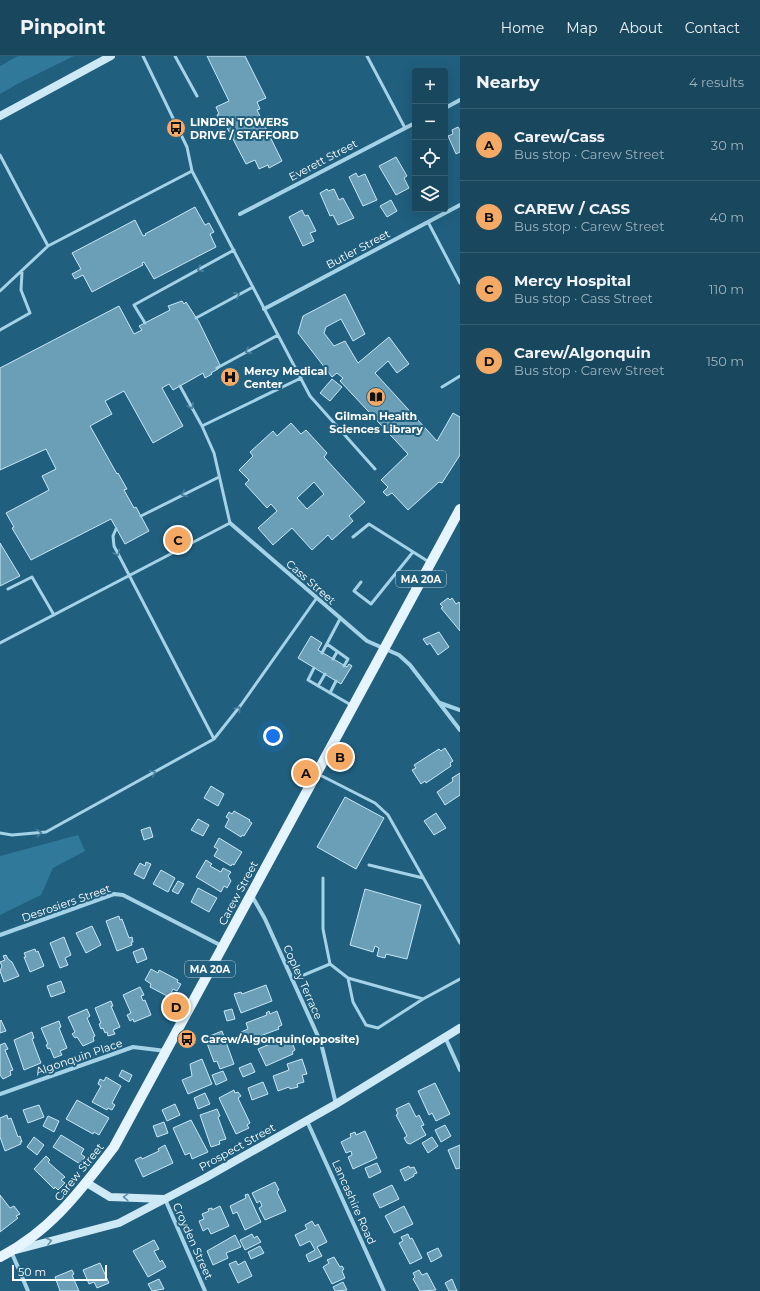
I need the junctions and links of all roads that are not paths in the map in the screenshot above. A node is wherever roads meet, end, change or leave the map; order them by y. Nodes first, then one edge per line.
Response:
1 (111, 56) edge
2 (143, 56) edge
3 (176, 56) edge
4 (367, 56) edge
5 (197, 96) dead end
6 (460, 100) edge
7 (448, 106) edge
8 (0, 116) edge
9 (412, 124) edge
10 (405, 128) junction
11 (0, 155) edge
12 (192, 171) junction
13 (460, 205) edge
14 (240, 214) dead end
15 (428, 222) junction
16 (48, 246) junction
17 (234, 250) junction
18 (22, 272) junction
19 (460, 284) edge
20 (253, 287) junction
21 (0, 291) edge
22 (264, 309) junction
23 (196, 318) dead end
24 (144, 323) dead end
25 (0, 330) edge
26 (278, 335) junction
27 (217, 368) dead end
28 (460, 376) edge
29 (301, 378) junction
30 (180, 386) dead end
31 (442, 387) dead end
32 (202, 426) junction
33 (375, 469) dead end
34 (219, 477) junction
35 (460, 509) edge
36 (141, 516) dead end
37 (230, 523) junction
38 (116, 529) dead end
39 (353, 537) dead end
40 (413, 552) junction
41 (431, 562) junction
42 (130, 575) junction
43 (361, 582) dead end
44 (8, 589) dead end
45 (316, 599) junction
46 (54, 615) junction
47 (340, 619) junction
48 (0, 643) edge
49 (327, 644) junction
50 (384, 650) junction
51 (337, 652) junction
52 (322, 653) dead end
53 (333, 659) dead end
54 (344, 666) dead end
55 (314, 668) dead end
56 (325, 674) dead end
57 (336, 681) dead end
58 (318, 686) junction
59 (330, 693) junction
60 (439, 702) junction
61 (353, 706) junction
62 (460, 710) edge
63 (460, 730) edge
64 (214, 739) junction
65 (316, 773) junction
66 (0, 833) edge
67 (369, 865) dead end
68 (323, 878) dead end
69 (423, 878) junction
70 (251, 894) junction
71 (0, 935) edge
72 (460, 943) edge
73 (223, 946) junction
74 (330, 964) junction
75 (348, 978) junction
76 (460, 979) edge
77 (292, 980) junction
78 (423, 999) junction
79 (460, 1028) edge
80 (445, 1037) junction
81 (166, 1051) junction
82 (460, 1070) edge
83 (0, 1094) edge
84 (336, 1104) junction
85 (307, 1120) junction
86 (87, 1183) junction
87 (164, 1199) junction
88 (11, 1251) junction
89 (0, 1257) edge
90 (28, 1291) edge
91 (205, 1291) edge
92 (384, 1291) edge

1 - 8 main road
2 - 12 lane
3 - 5 lane
4 - 10 lane
6 - 7 street
9 - 10 street, Everett Street
10 - 14 street, Everett Street
11 - 16 lane
12 - 16 lane
12 - 17 lane
13 - 15 street, Butler Street
15 - 19 lane
15 - 22 street, Butler Street
16 - 18 lane
17 - 20 lane
17 -> 24 lane
18 - 21 lane
18 - 25 lane
20 - 22 lane
23 -> 20 lane
22 - 26 lane
26 -> 27 lane
26 - 29 lane
28 - 31 lane
29 - 32 lane
29 - 33 lane
30 -> 32 lane
32 - 34 lane
34 -> 36 lane
34 - 37 lane
35 - 41 main road, Carew Street / MA 20A
37 - 42 lane
37 - 45 street, Cass Street
38 -> 42 lane
39 - 40 lane
40 - 41 lane
40 - 43 lane
41 - 50 main road, Carew Street / MA 20A
42 - 46 lane
42 - 64 lane
44 - 46 lane
45 - 47 street, Cass Street
64 -> 45 lane
46 - 48 lane
47 - 49 lane
47 - 50 street, Cass Street
49 - 51 lane
49 - 52 lane
50 - 60 street, Cass Street
50 - 61 main road, Carew Street / MA 20A
51 - 53 lane
51 - 54 lane
55 - 58 lane
56 - 58 lane
57 - 59 lane
58 - 59 lane
59 - 61 lane
60 - 62 street
60 - 63 street, Cass Street
61 - 65 main road, Carew Street / MA 20A
66 -> 64 lane
65 - 69 lane
65 - 70 main road, Carew Street / MA 20A
67 - 69 lane
68 - 74 lane
69 - 72 lane
70 - 73 main road, Carew Street / MA 20A
70 - 77 street, Copley Terrace
71 - 73 street, Desrosiers Street
73 - 81 main road, Carew Street / MA 20A
74 - 75 lane
74 - 77 lane
75 - 78 lane
75 - 78 lane
76 - 78 lane
77 - 84 street, Copley Terrace
79 - 80 main road, Prospect Street
80 - 82 street
80 - 84 main road, Prospect Street
81 - 83 street, Algonquin Place
81 - 86 main road, Carew Street / MA 20A
84 - 85 main road, Prospect Street
85 - 87 main road, Prospect Street
85 - 92 street, Lancashire Road
87 -> 86 main road
86 - 88 main road, Carew Street / MA 20A
88 -> 87 main road, Prospect Street
87 - 91 street, Croyden Street
88 - 89 main road, Carew Street / MA 20A
88 - 90 street

